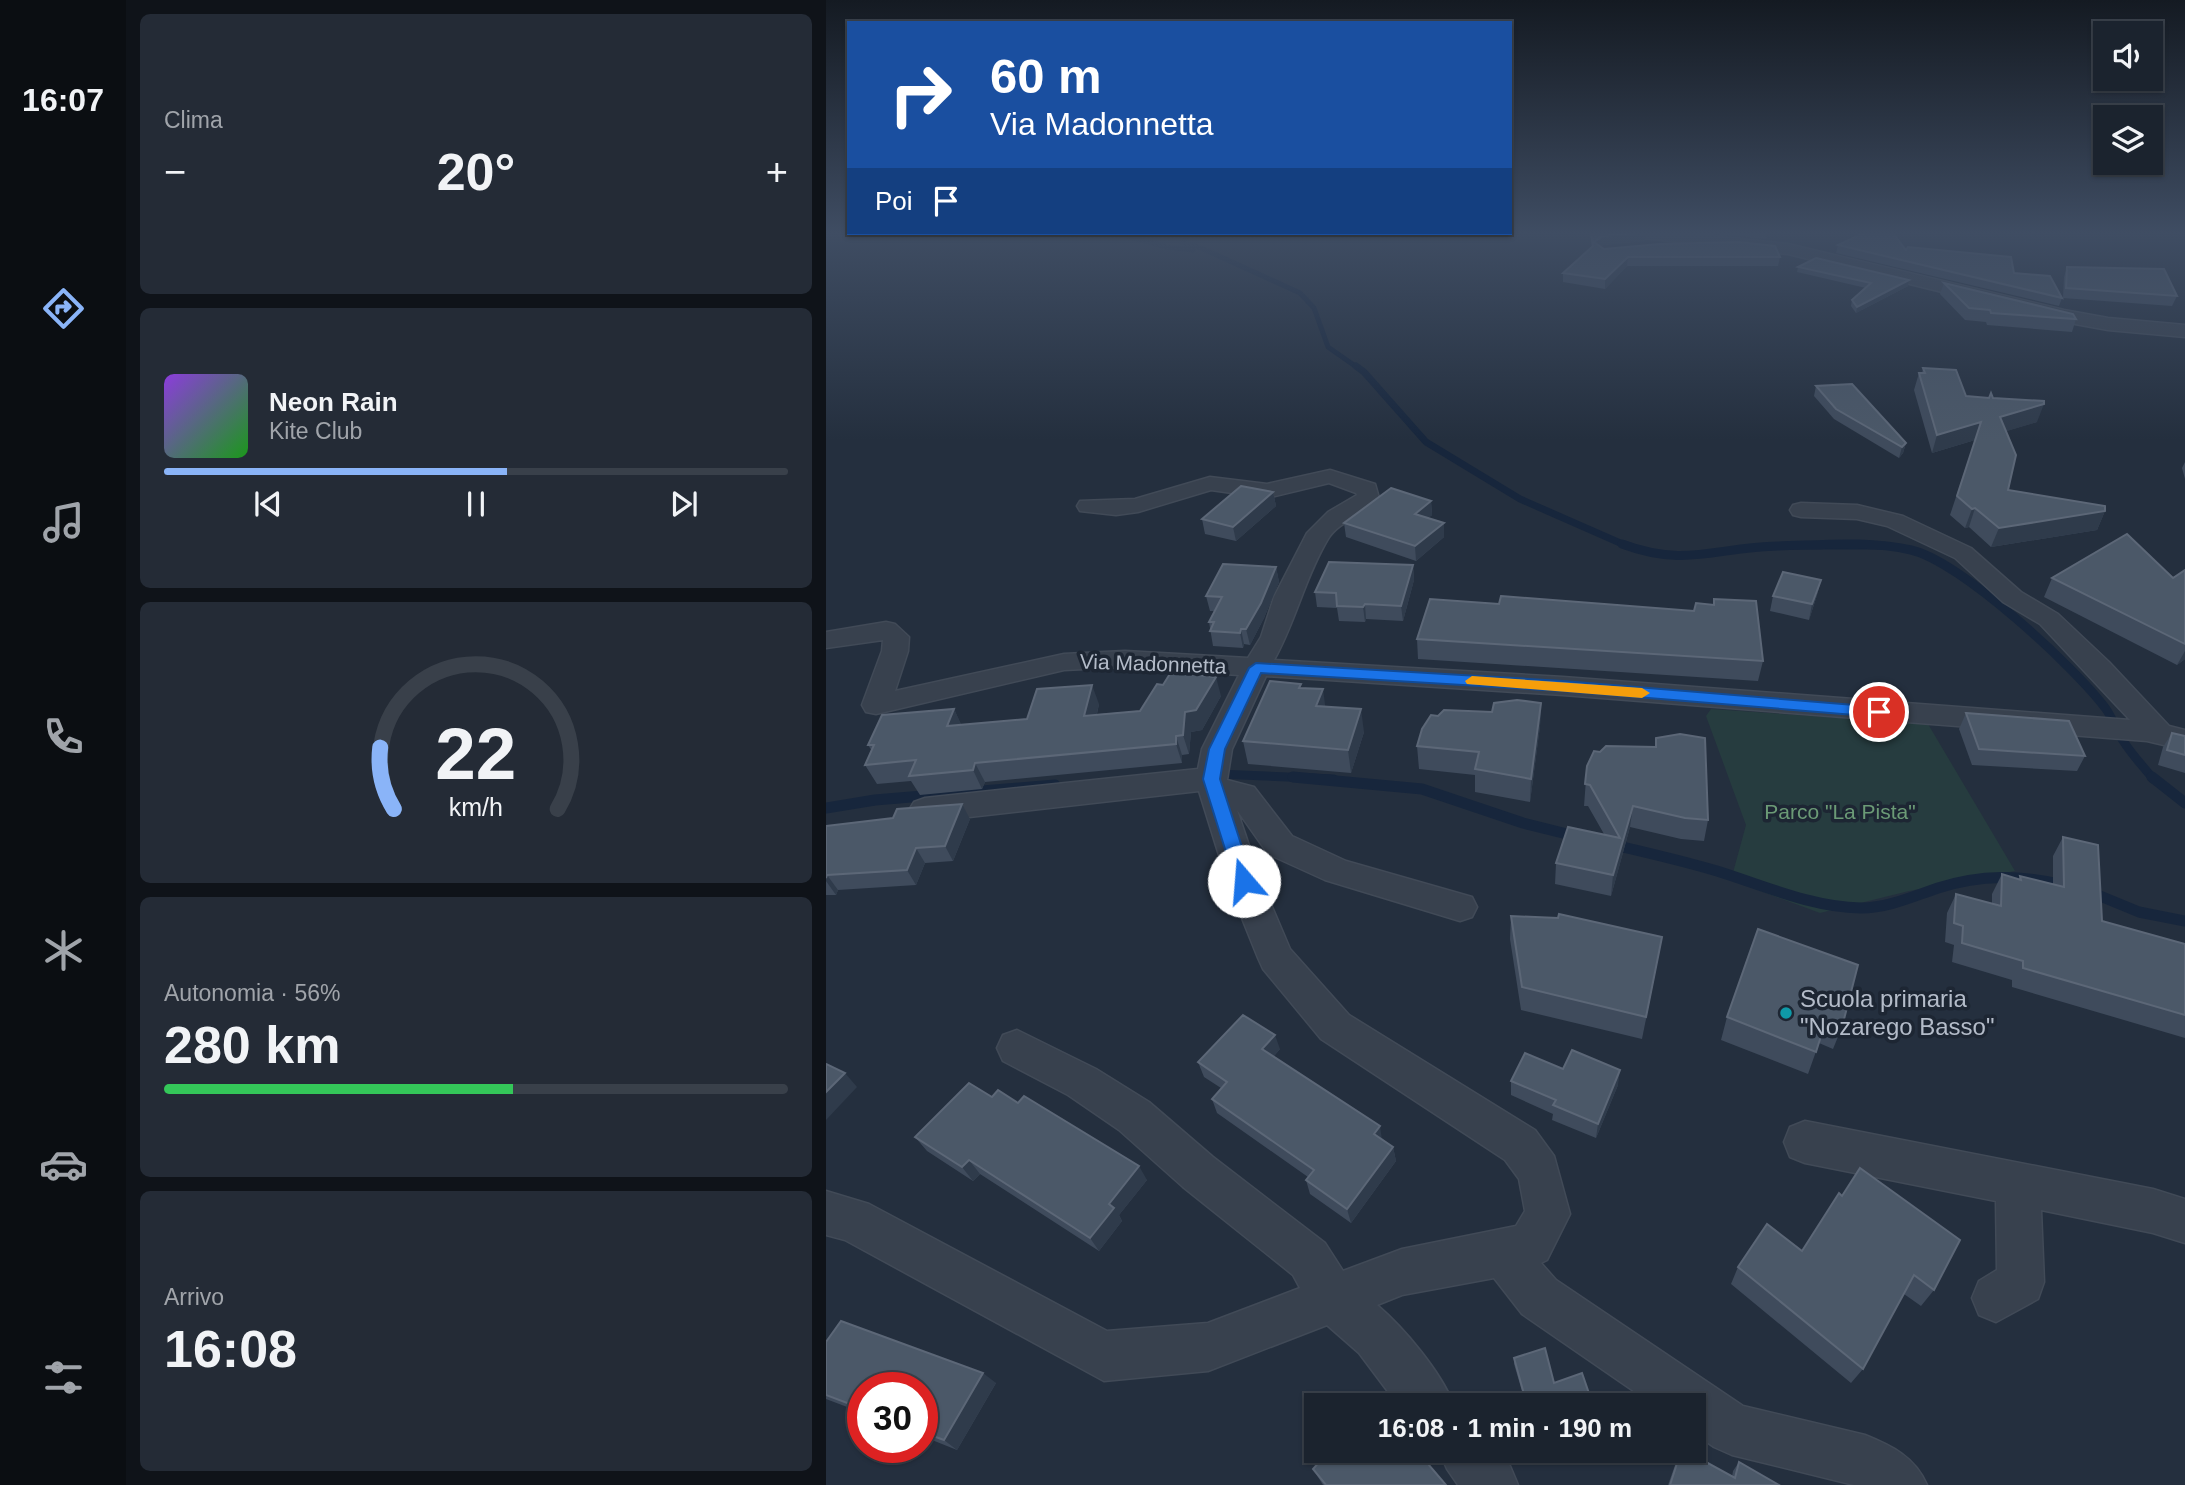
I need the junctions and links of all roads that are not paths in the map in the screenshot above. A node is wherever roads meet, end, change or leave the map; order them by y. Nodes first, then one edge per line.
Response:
1 (2010, 301) edge
2 (2185, 331) edge
3 (1088, 506) dead end
4 (1801, 510) dead end
5 (826, 640) edge
6 (1256, 668) junction
7 (2163, 735) edge
8 (1213, 784) junction
9 (911, 811) edge
10 (1461, 907) dead end
11 (1017, 1048) dead end
12 (1805, 1142) dead end
13 (2018, 1184) junction
14 (826, 1213) edge
15 (2185, 1221) edge
16 (1504, 1253) junction
17 (1333, 1298) junction
18 (1996, 1298) dead end
19 (1420, 1393) edge
20 (1474, 1463) edge
21 (1491, 1485) edge
22 (1900, 1485) edge

1 - 2 street
3 - 6 street
4 - 7 street
5 - 6 street, Via Madonnetta
6 - 7 street, Via Madonnetta
6 - 8 street
8 - 9 street
8 - 10 street
8 - 16 street
11 - 17 street
12 - 13 street
13 - 15 street
13 - 18 street
14 - 17 street
16 - 17 street
16 - 22 street
17 - 19 street
20 - 21 street

